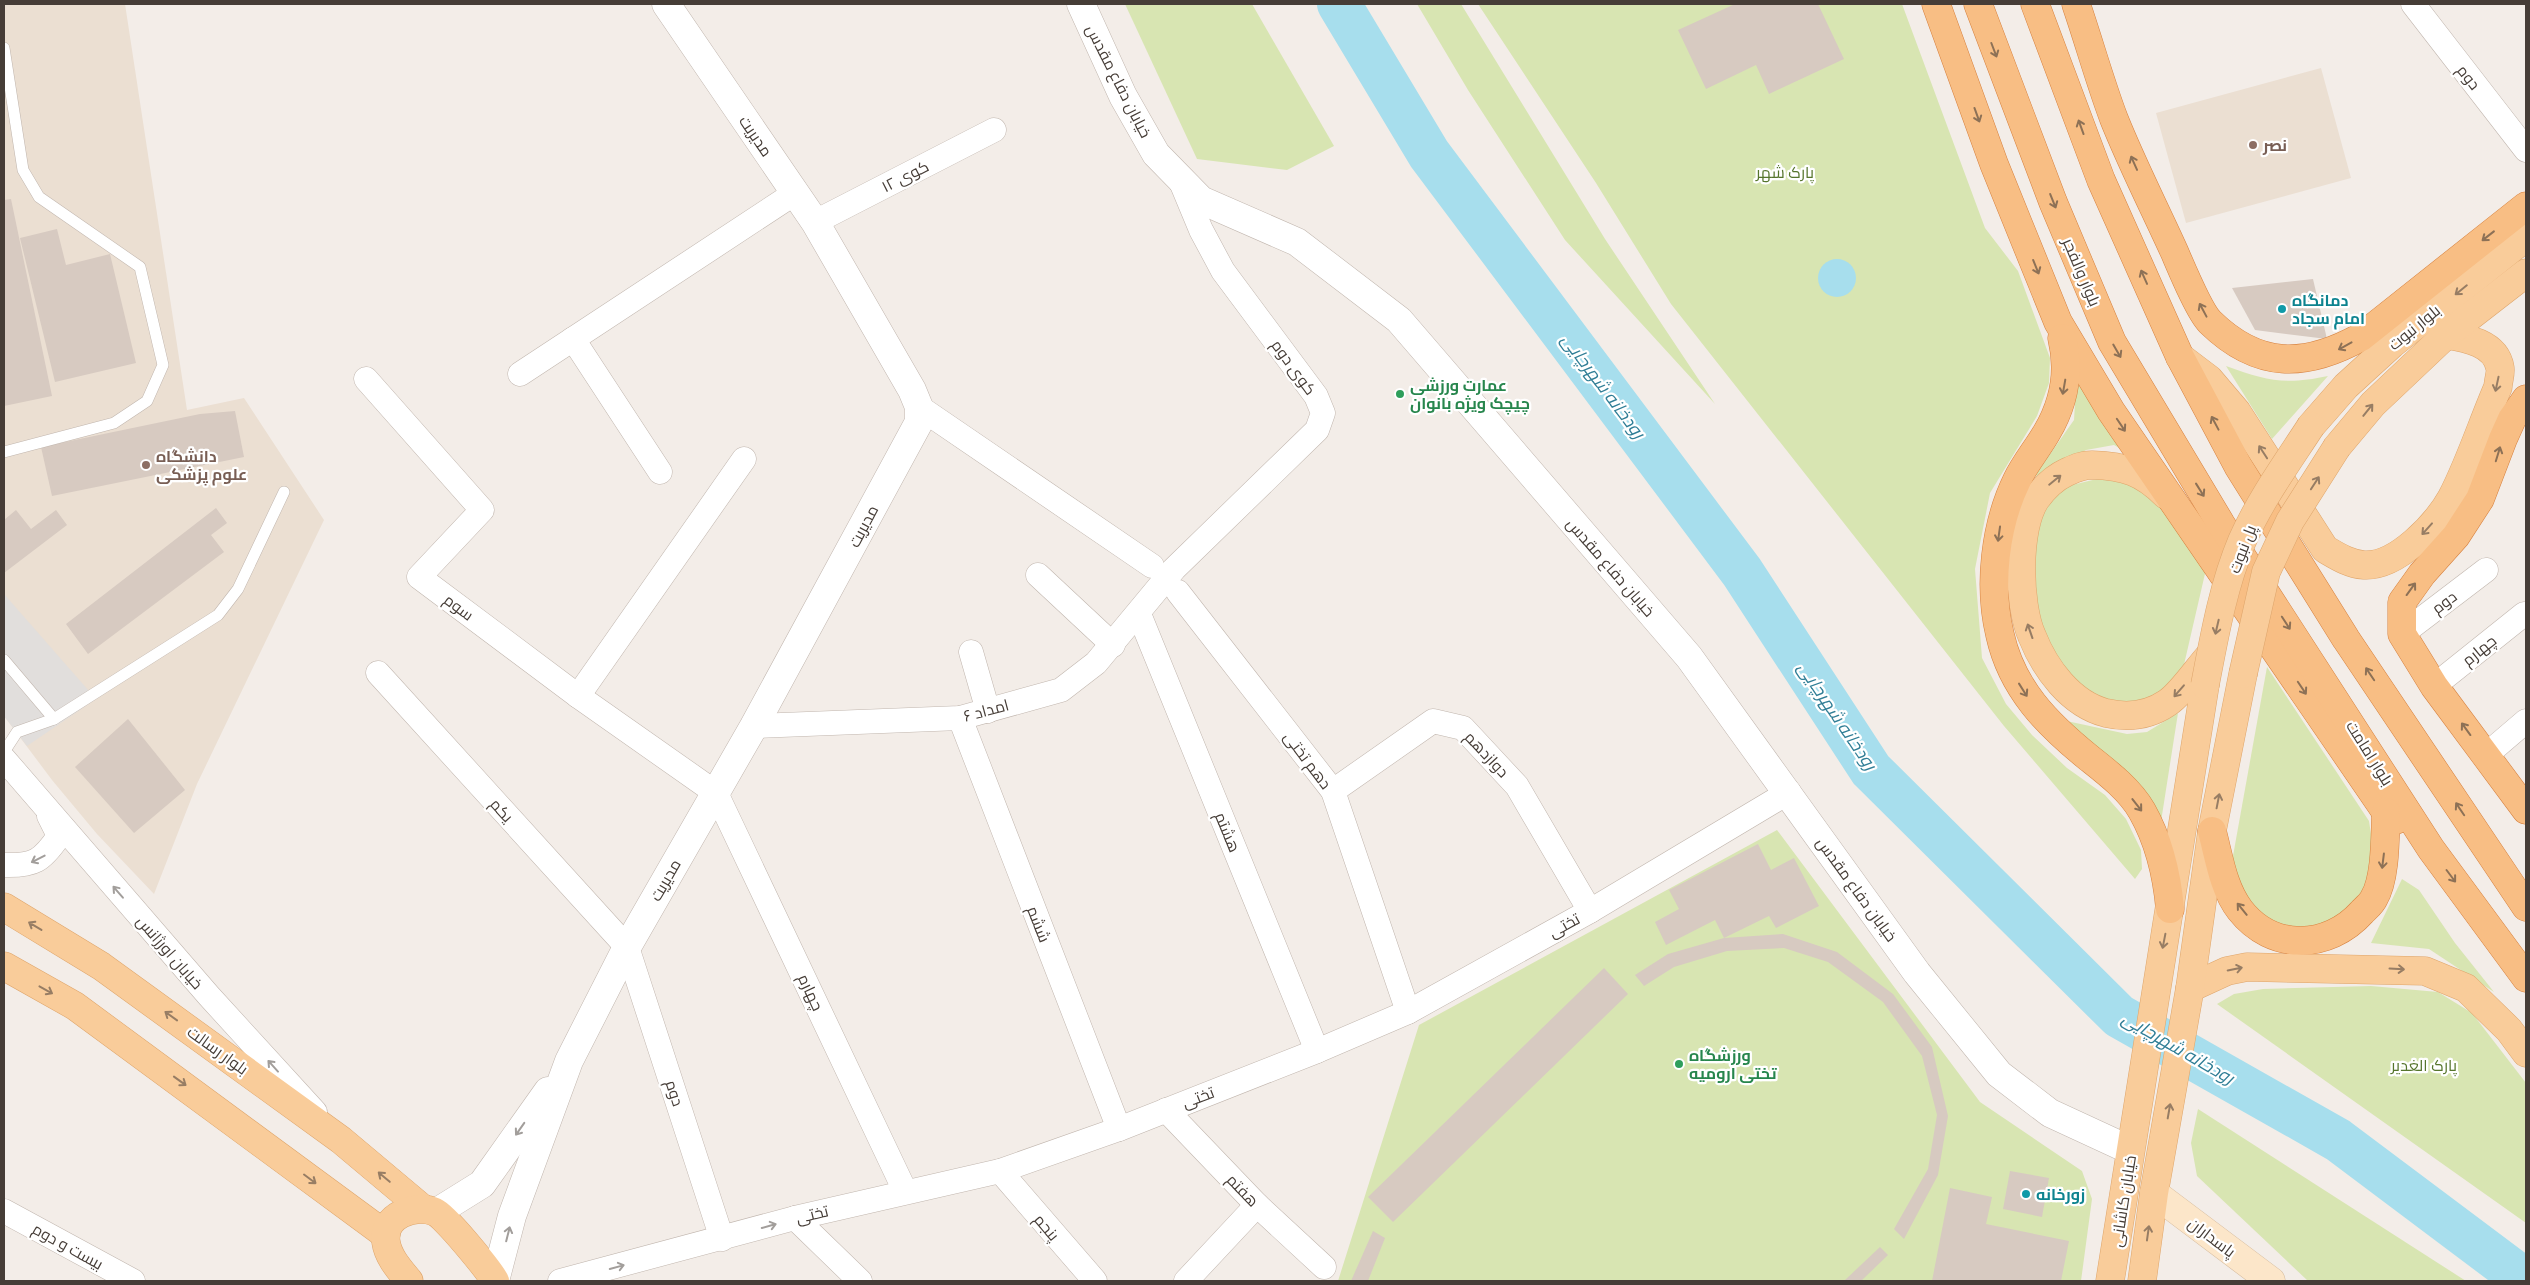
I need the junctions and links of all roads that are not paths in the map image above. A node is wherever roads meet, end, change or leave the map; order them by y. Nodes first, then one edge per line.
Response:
1 (666, 4) edge
2 (1081, 4) edge
3 (1936, 4) edge
4 (1978, 4) edge
5 (2035, 4) edge
6 (2076, 4) edge
7 (2413, 4) edge
8 (4, 48) edge
9 (994, 130) dead end
10 (2526, 150) edge
11 (1180, 178) junction
12 (795, 193) junction
13 (2526, 206) edge
14 (815, 222) junction
15 (2526, 238) edge
16 (2526, 273) edge
17 (2058, 322) junction
18 (2446, 335) junction
19 (573, 339) junction
20 (2180, 357) junction
21 (520, 374) dead end
22 (366, 379) dead end
23 (2526, 399) edge
24 (919, 407) junction
25 (2311, 426) joint
26 (2337, 448) joint
27 (4, 452) edge
28 (744, 459) dead end
29 (660, 472) dead end
30 (284, 492) dead end
31 (2175, 504) junction
32 (2221, 524) joint
33 (2486, 570) dead end
34 (1038, 575) dead end
35 (1166, 578) junction
36 (1140, 614) junction
37 (2524, 614) dead end
38 (2402, 634) junction
39 (1113, 645) junction
40 (971, 652) dead end
41 (2211, 654) junction
42 (4, 660) edge
43 (378, 673) dead end
44 (2434, 686) junction
45 (578, 696) junction
46 (988, 711) junction
47 (54, 718) junction
48 (960, 718) junction
49 (2526, 721) edge
50 (754, 726) junction
51 (4, 752) edge
52 (2485, 756) junction
53 (4, 759) edge
54 (1333, 791) junction
55 (1789, 792) junction
56 (716, 793) junction
57 (43, 805) junction
58 (2526, 810) edge
59 (2386, 812) junction
60 (2212, 831) junction
61 (2431, 849) junction
62 (4, 865) edge
63 (4, 907) edge
64 (2526, 907) edge
65 (2170, 909) junction
66 (1590, 911) junction
67 (627, 946) junction
68 (4, 966) edge
69 (2526, 978) edge
70 (2190, 988) junction
71 (1408, 1012) junction
72 (1317, 1051) junction
73 (2526, 1053) edge
74 (569, 1061) junction
75 (1166, 1110) junction
76 (1119, 1129) junction
77 (341, 1140) junction
78 (2130, 1150) junction
79 (1000, 1171) junction
80 (906, 1192) junction
81 (2154, 1193) junction
82 (1257, 1205) junction
83 (429, 1210) junction
84 (4, 1211) edge
85 (795, 1218) junction
86 (386, 1235) junction
87 (722, 1239) junction
88 (1324, 1267) dead end
89 (1088, 1279) edge
90 (567, 1280) edge
91 (133, 1281) edge
92 (409, 1281) edge
93 (495, 1281) edge
94 (860, 1281) edge
95 (1186, 1281) edge
96 (2110, 1281) edge
97 (2142, 1281) edge
98 (2270, 1281) edge

1 - 12 street, مدیریت
2 - 11 street, خیابان دفاع مقدس
3 -> 17 highway
4 -> 32 highway, بلوار والفجر
20 -> 5 highway
13 -> 6 highway
7 - 10 street, دوم
8 - 27 lane
9 - 14 street, کوی ۱۲
11 - 35 street, کوی دوم
11 - 55 street, خیابان دفاع مقدس
12 - 14 street, مدیریت
12 - 19 street
14 - 24 street, مدیریت
15 -> 25 main road, بلوار نبوت
16 - 18 main road, بلوار نبوت
17 -> 31 highway
17 -> 65 highway
18 -> 20 main road
26 -> 18 main road, بلوار نبوت
19 - 21 street
19 - 29 street
64 -> 20 highway
22 - 45 street, سوم
38 -> 23 highway
24 - 35 street, دهم تختی
24 - 50 street, مدیریت
25 -> 41 main road, پل نبوت, bridge
60 -> 26 main road, پل نبوت, bridge
28 - 45 street
30 - 47 lane
41 -> 31 main road
31 -> 59 highway
32 -> 61 highway, بلوار امامت
33 - 38 street, دوم
34 - 39 street
35 - 36 street, امداد ۶
35 - 54 street, دهم تختی
36 - 39 street, امداد ۶
36 - 72 street, هشتم
37 - 44 street, چهارم
38 - 44 highway
39 - 46 street, امداد ۶
40 - 46 street
41 - 65 main road, پل نبوت, bridge
42 - 47 lane
43 - 67 street, یکم
52 -> 44 highway
45 - 56 street, سوم
46 - 48 street, امداد ۶
47 - 51 lane
48 - 50 street, امداد ۶
48 - 76 street, ششم
49 - 52 street
50 - 56 street, مدیریت
52 - 58 highway
53 - 57 street, خیابان اورژانس
54 - 66 street, دوازدهم
54 - 71 street, دهم تختی
55 - 66 street, تختی
55 - 78 street, خیابان دفاع مقدس
56 - 67 street, مدیریت
56 - 80 street, چهارم
57 -> 62 street
77 -> 57 street, خیابان اورژانس
59 -> 60 highway
59 - 61 highway
60 - 70 main road, پل نبوت
61 -> 69 highway, بلوار امامت
77 -> 63 main road, بلوار رسالت
65 -> 78 main road, خیابان کاشانی
66 - 71 street, تختی
67 - 74 street, مدیریت
67 - 87 street, دوم
68 -> 86 main road
70 -> 73 main road
81 -> 70 main road, خیابان کاشانی
71 - 72 street, تختی
72 - 75 street, تختی
74 -> 83 street, مدیریت
93 -> 74 street, مدیریت
75 - 76 street, تختی
75 - 82 street, هفتم
76 - 79 street, تختی
83 -> 77 main road, بلوار رسالت
78 - 96 main road, خیابان کاشانی
79 - 80 street, تختی
79 - 89 street, پنجم
80 - 85 street, تختی
97 -> 81 main road, خیابان کاشانی
81 - 98 main road, پاسداران
82 - 88 street, هفتم
82 - 95 street
83 - 86 main road
83 - 93 main road, بلوار رسالت
84 - 91 street, بیست و دوم
87 -> 85 street, تختی
85 - 94 street
86 - 92 main road
90 -> 87 street, تختی

